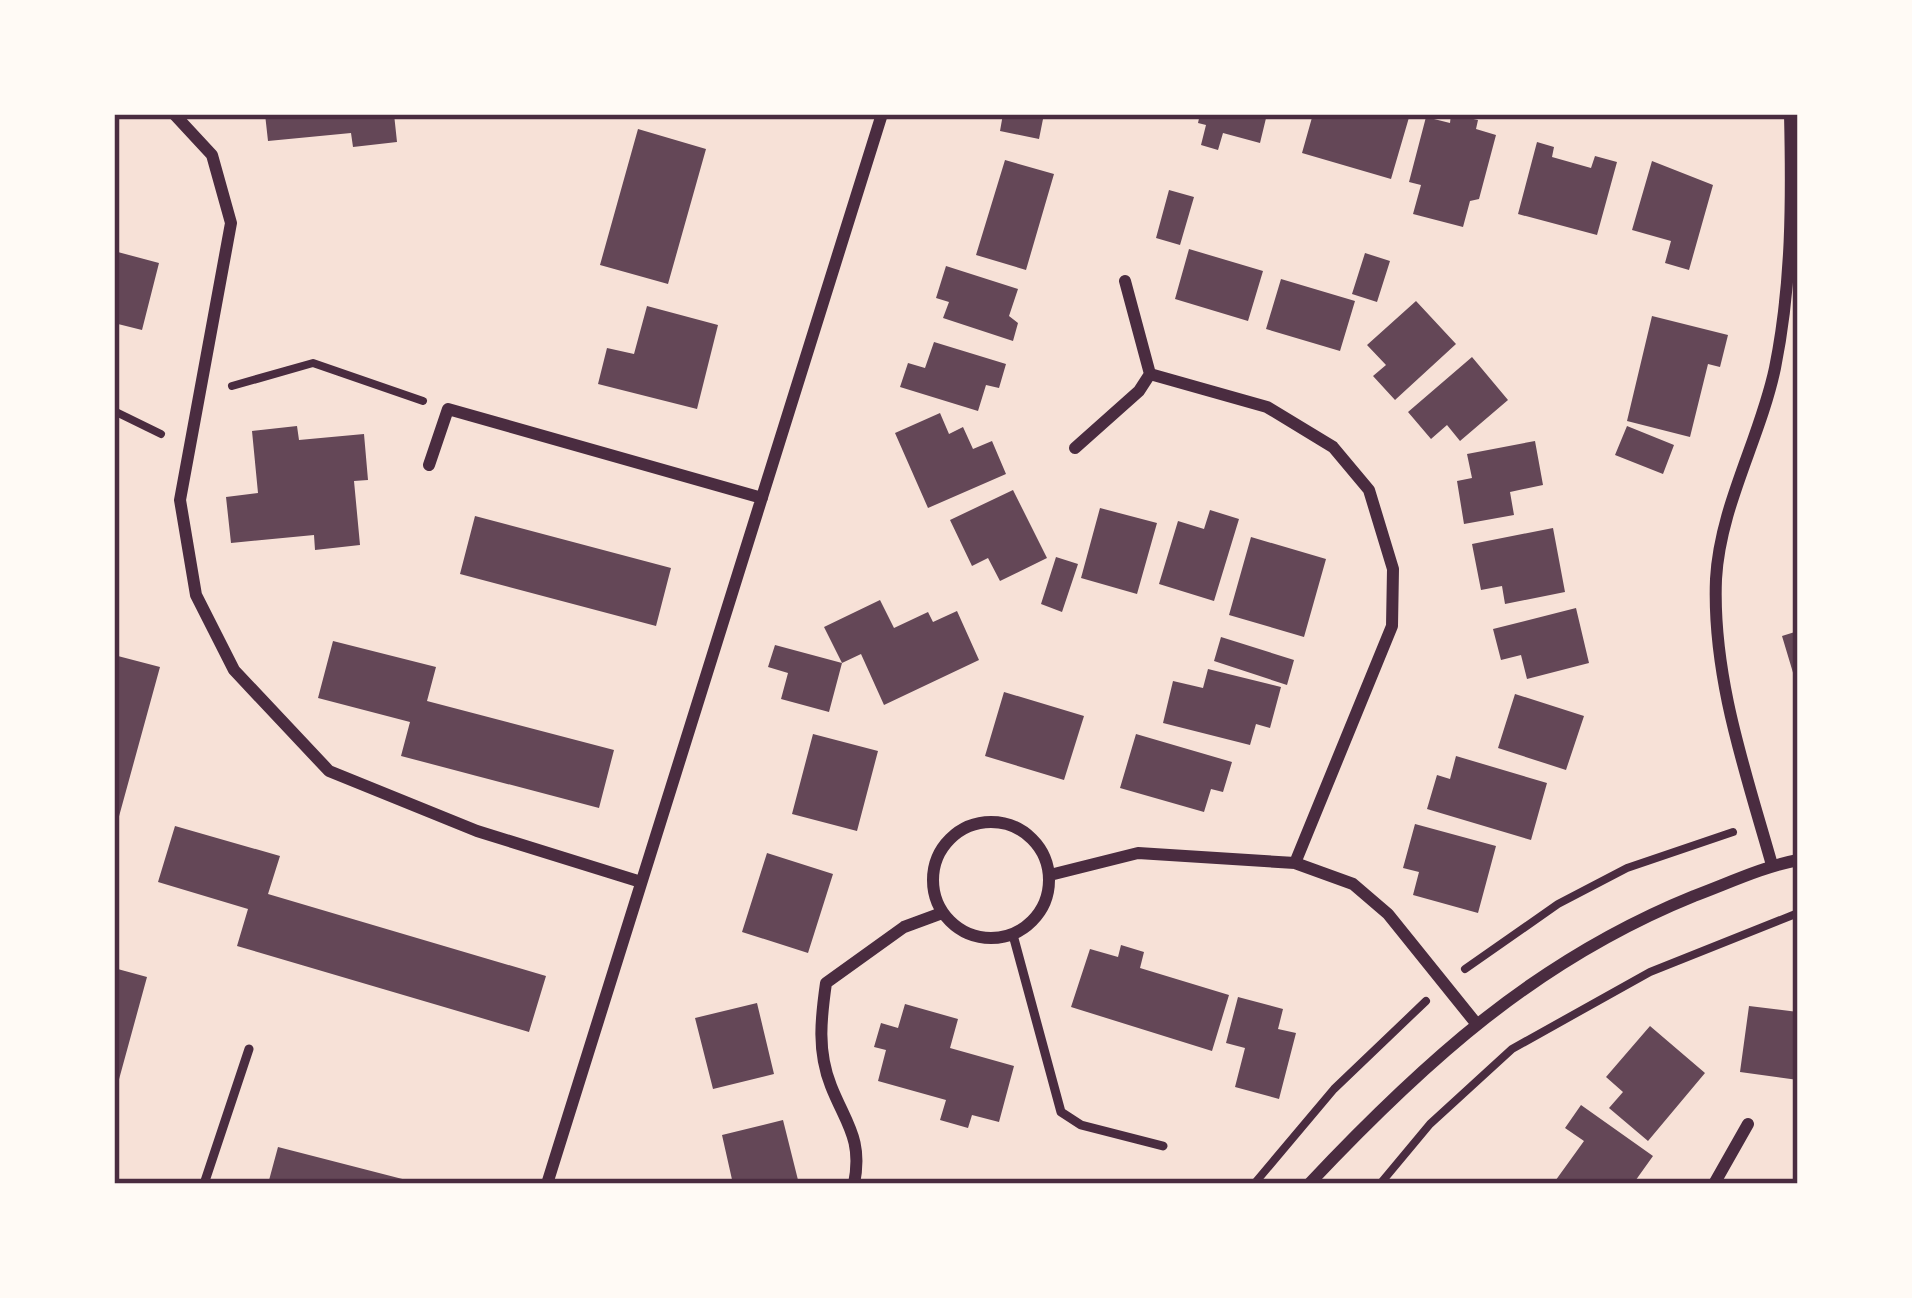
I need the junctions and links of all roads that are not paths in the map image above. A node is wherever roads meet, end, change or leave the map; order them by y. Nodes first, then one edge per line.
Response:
1 (174, 114) edge
2 (881, 114) edge
3 (1790, 114) edge
4 (1125, 281) dead end
5 (1150, 374) junction
6 (1075, 448) dead end
7 (429, 465) dead end
8 (761, 498) junction
9 (1798, 860) edge
10 (1295, 863) junction
11 (1772, 865) junction
12 (1050, 874) junction
13 (641, 882) junction
14 (942, 913) junction
15 (1013, 935) junction
16 (1474, 1022) junction
17 (248, 1049) dead end
18 (1748, 1124) dead end
19 (1163, 1146) dead end
20 (204, 1184) edge
21 (547, 1184) edge
22 (854, 1184) edge
23 (1309, 1184) edge
24 (1714, 1184) edge

1 - 13 street
2 - 8 street
3 - 11 street
4 - 5 street
5 - 6 street
5 - 10 street
7 - 8 street
8 - 13 street
9 - 11 street
10 - 12 street
10 - 16 street
11 - 16 street
12 - 14 street
12 - 15 street
13 - 21 street
14 - 15 street
14 - 22 street
15 - 19 lane
16 - 23 street
17 - 20 lane
18 - 24 street

